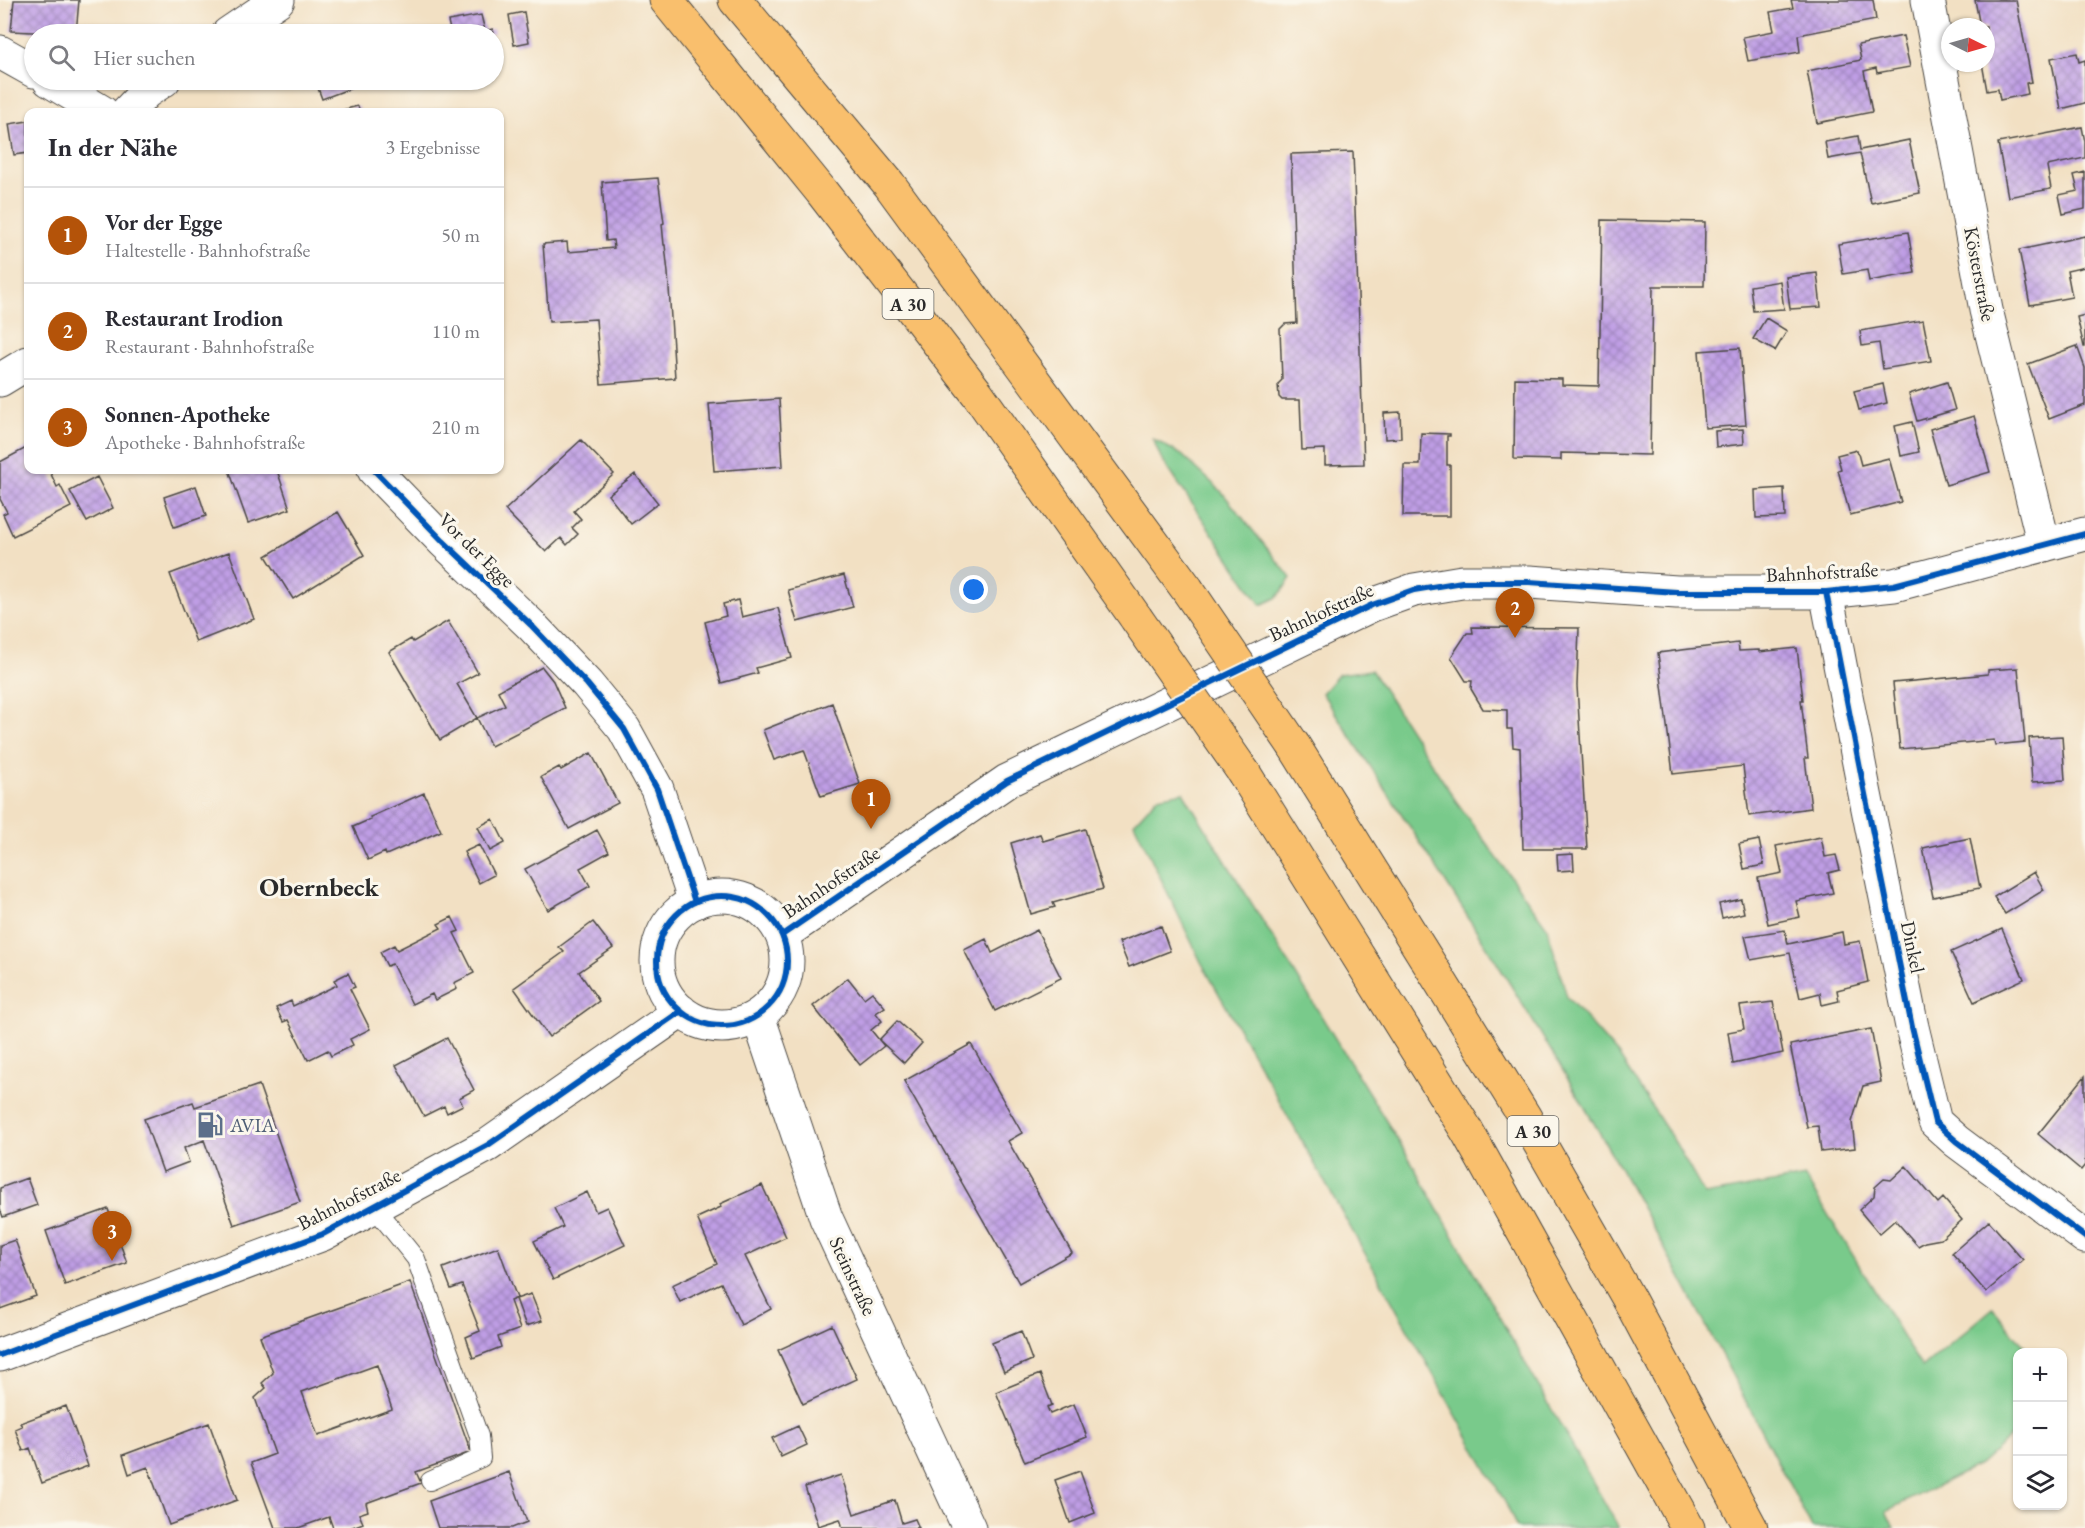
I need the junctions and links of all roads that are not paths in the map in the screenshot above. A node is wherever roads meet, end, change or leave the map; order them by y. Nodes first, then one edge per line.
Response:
1 (278, 0) edge
2 (666, 0) edge
3 (735, 0) edge
4 (1928, 0) edge
5 (243, 24) edge
6 (0, 52) edge
7 (24, 65) edge
8 (66, 90) edge
9 (149, 90) edge
10 (95, 108) edge
11 (131, 108) edge
12 (24, 365) edge
13 (0, 380) edge
14 (378, 474) edge
15 (2085, 534) edge
16 (2044, 545) junction
17 (1826, 592) junction
18 (695, 902) junction
19 (782, 935) junction
20 (681, 1011) junction
21 (758, 1016) junction
22 (374, 1207) junction
23 (2085, 1238) edge
24 (0, 1355) edge
25 (430, 1481) dead end
26 (969, 1528) edge
27 (1688, 1528) edge
28 (1751, 1528) edge

1 - 5 street
2 - 27 highway, A 30, bridge
3 - 28 highway, A 30, bridge
4 - 16 street, Kösterstraße
6 - 7 street
8 - 10 street
9 - 11 street
12 - 13 street
14 - 18 street, Vor der Egge
15 - 16 street, Bahnhofstraße
16 - 17 street, Bahnhofstraße
17 - 19 street, Bahnhofstraße
17 - 23 street, Dinkel
18 - 19 street
18 - 20 street
19 - 21 street
20 - 21 street
20 - 22 street, Bahnhofstraße
21 - 26 street, Steinstraße
22 - 24 street, Bahnhofstraße
22 - 25 lane

